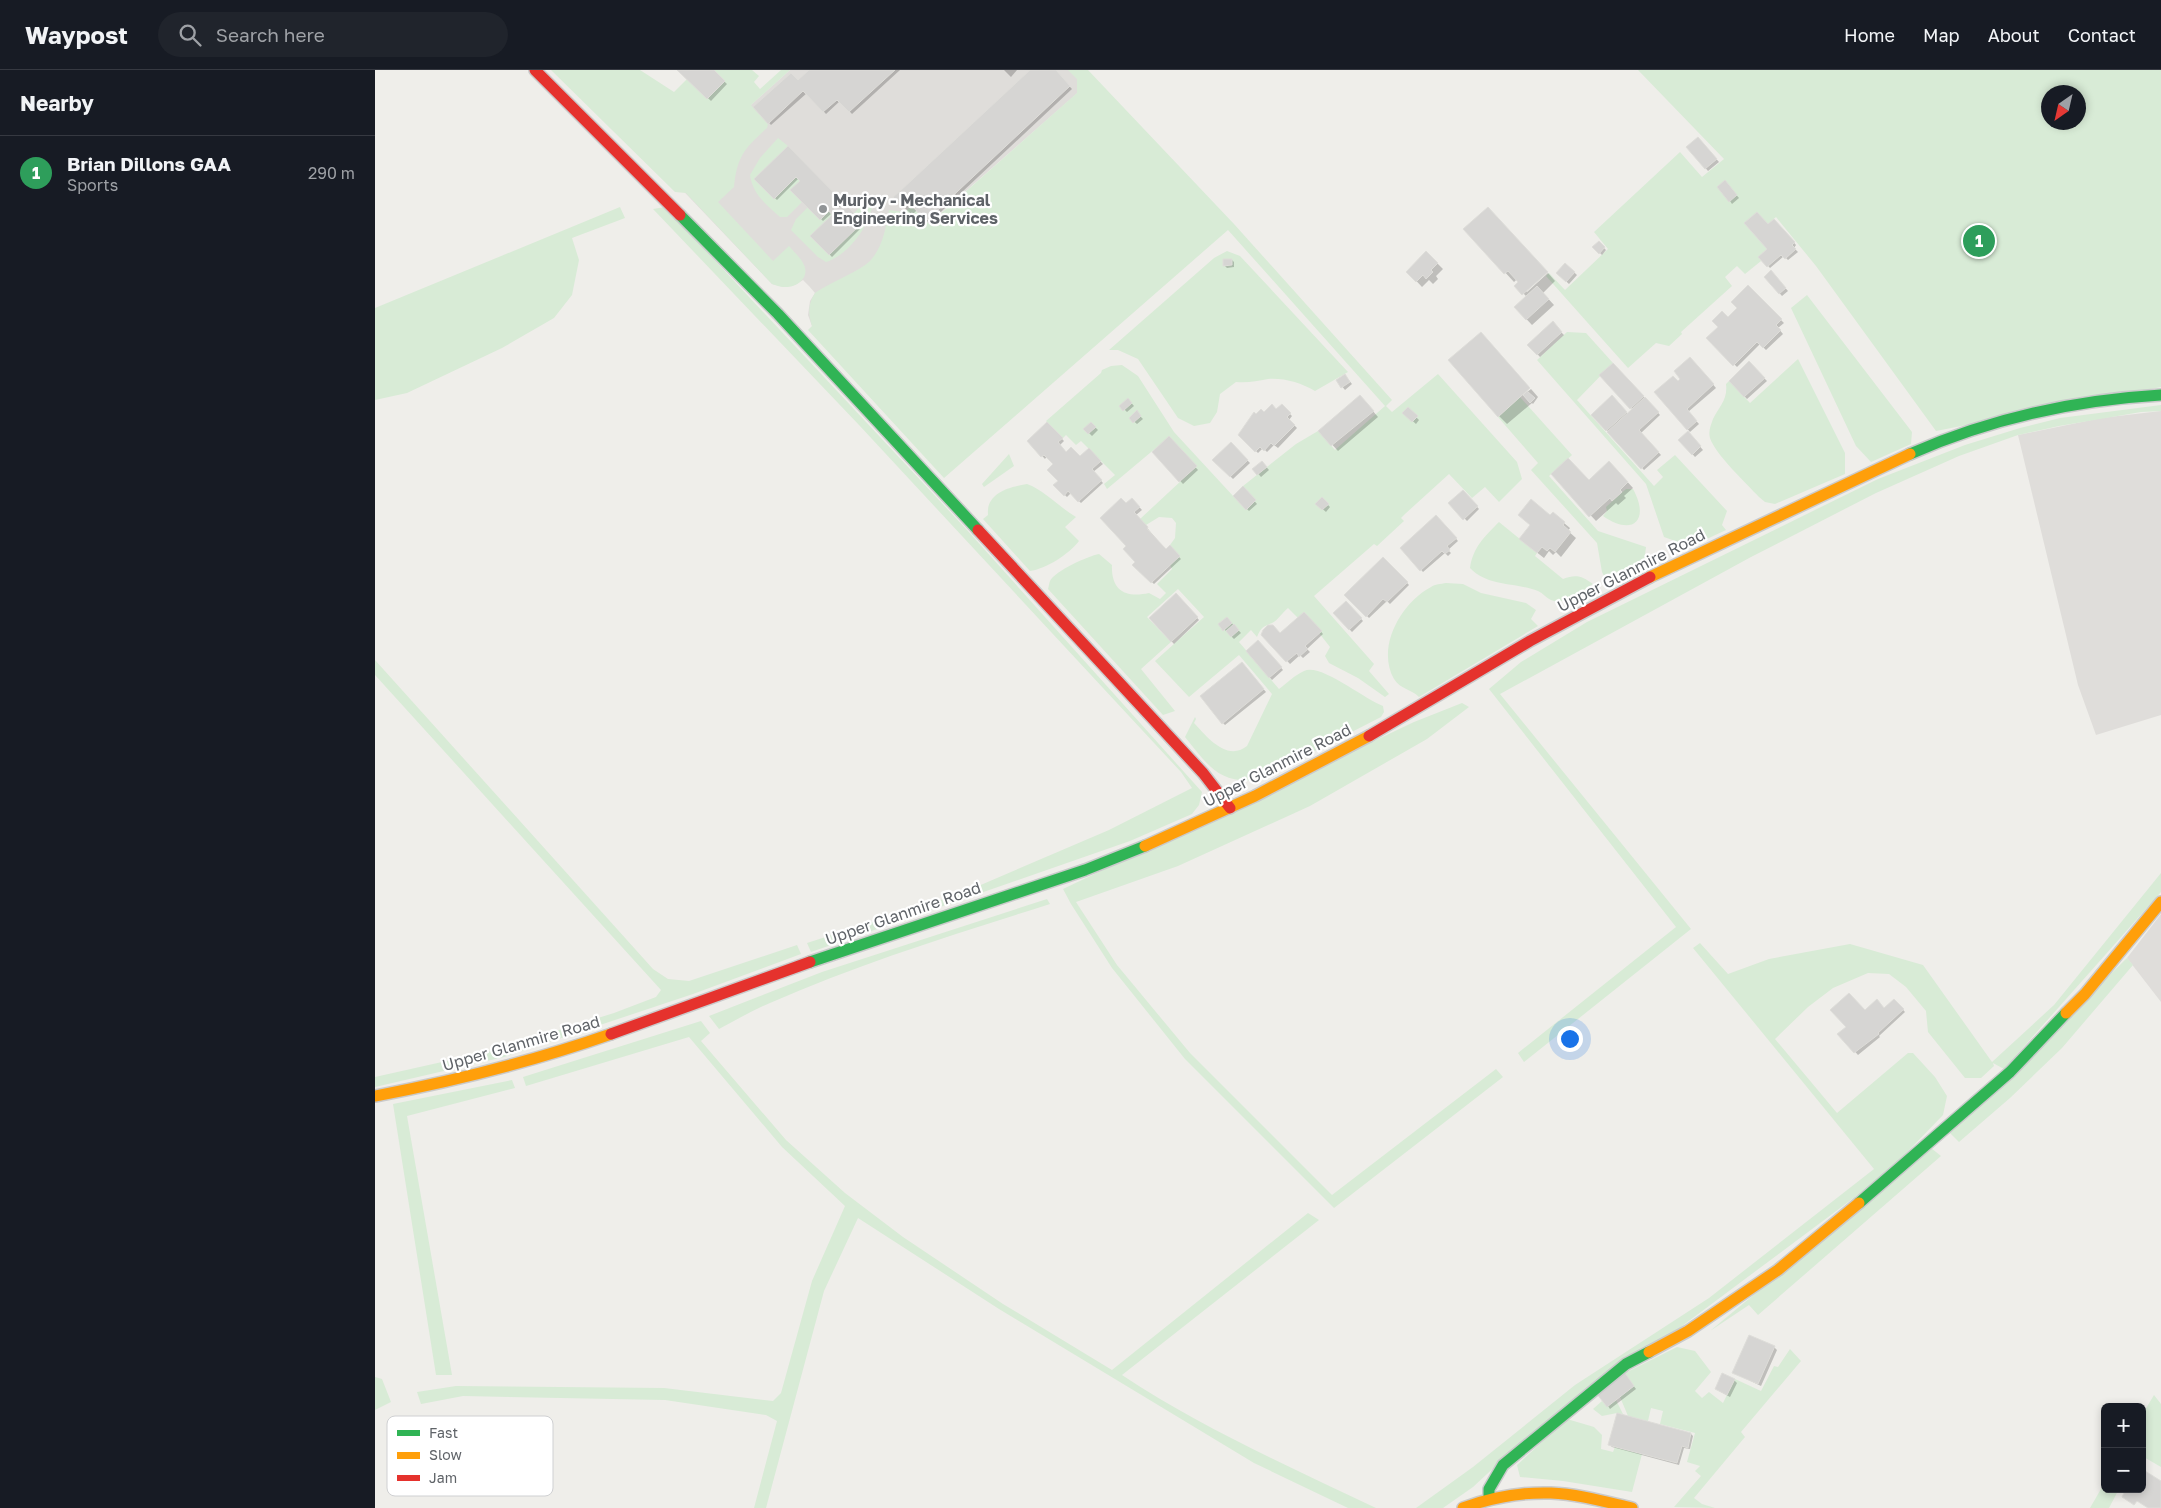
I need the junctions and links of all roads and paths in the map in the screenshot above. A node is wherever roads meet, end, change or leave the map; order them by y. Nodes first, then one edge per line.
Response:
1 (535, 70) edge
2 (2161, 395) edge
3 (1230, 808) junction
4 (2161, 902) edge
5 (375, 1096) edge
6 (1489, 1500) junction
7 (1463, 1508) edge
8 (1632, 1508) edge

1 - 3 main road
2 - 3 main road, Upper Glanmire Road
3 - 5 main road, Upper Glanmire Road
4 - 6 main road
6 - 7 main road
6 - 8 main road

